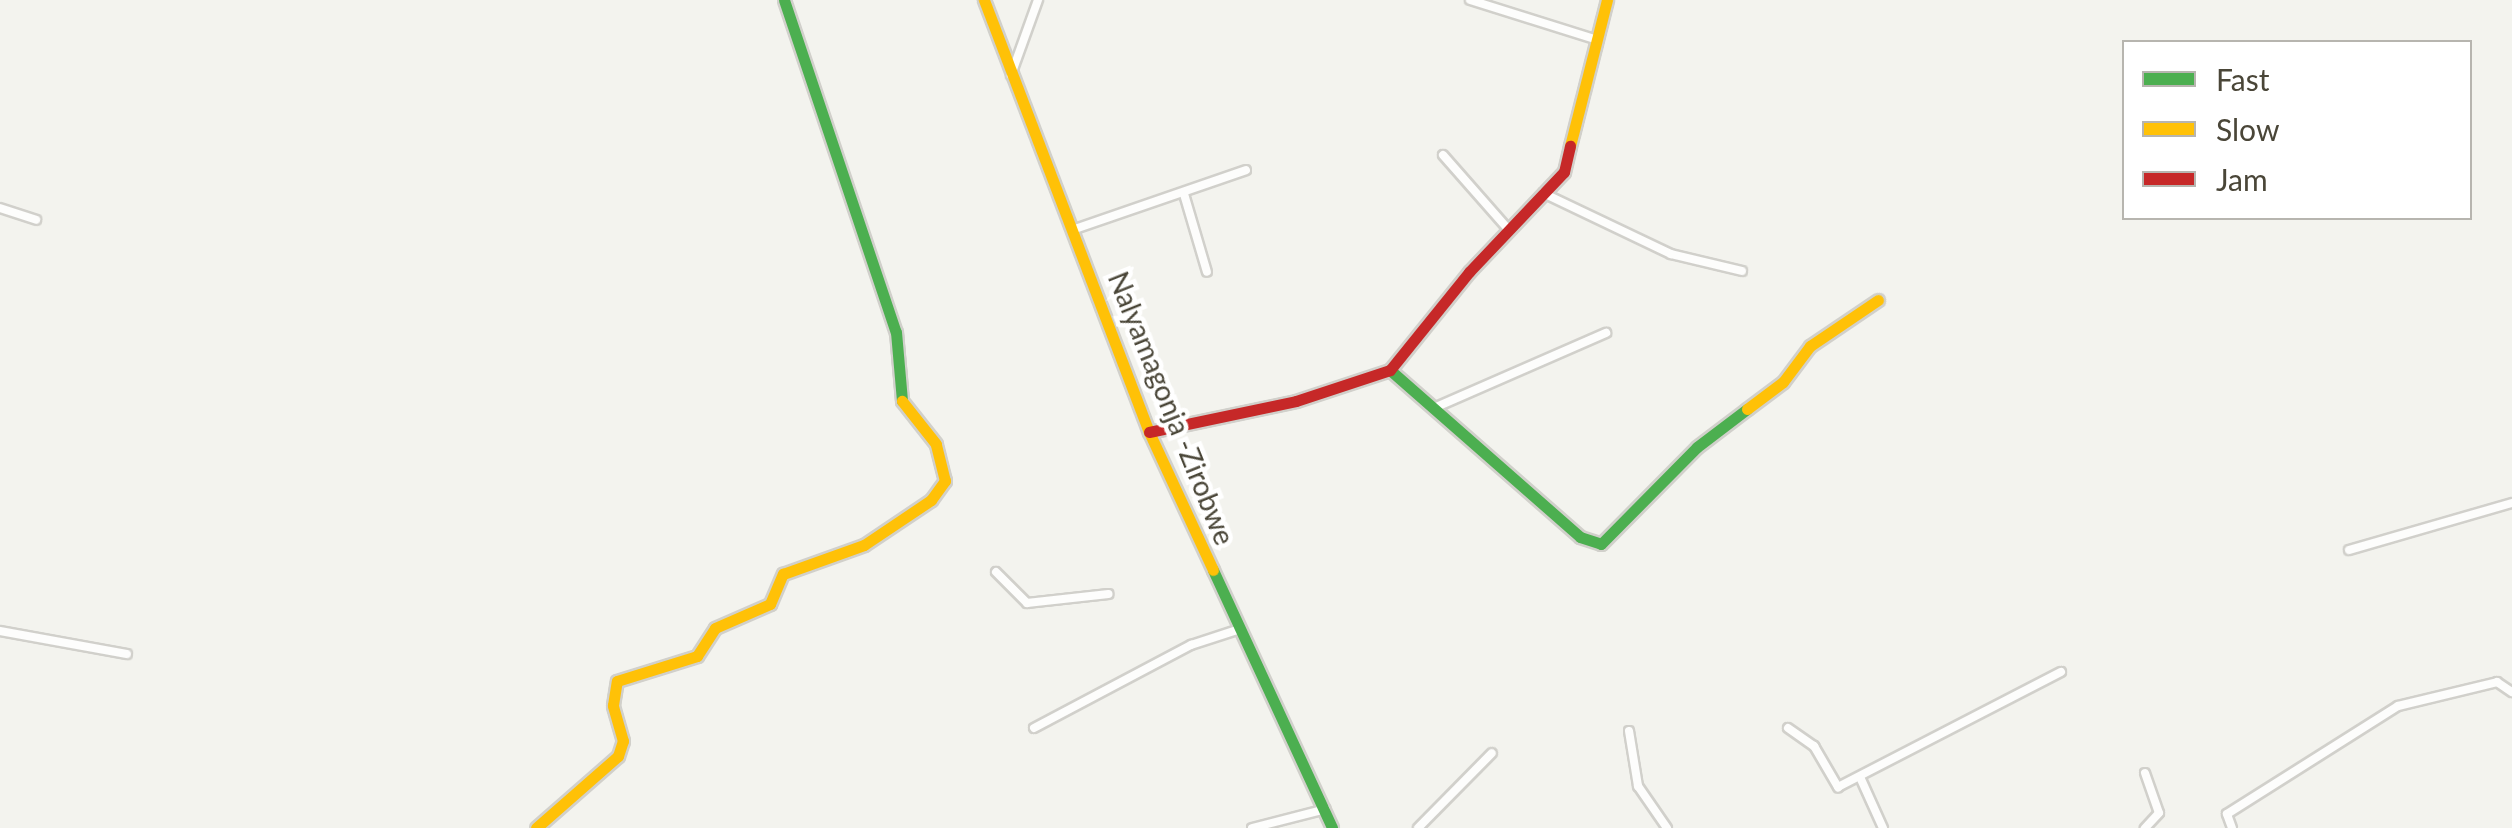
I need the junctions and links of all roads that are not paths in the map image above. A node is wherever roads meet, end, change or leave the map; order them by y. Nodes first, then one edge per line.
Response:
1 (784, 0) edge
2 (984, 0) edge
3 (1038, 0) edge
4 (1470, 0) edge
5 (1607, 0) edge
6 (1598, 40) junction
7 (1010, 79) junction
8 (1443, 155) dead end
9 (1246, 170) dead end
10 (1543, 193) junction
11 (1184, 194) junction
12 (0, 208) edge
13 (36, 220) dead end
14 (1072, 230) junction
15 (1509, 230) junction
16 (1742, 271) dead end
17 (1207, 272) dead end
18 (1878, 300) dead end
19 (1606, 333) dead end
20 (1390, 370) junction
21 (1434, 408) junction
22 (1149, 432) junction
23 (2512, 504) edge
24 (2349, 550) dead end
25 (996, 572) dead end
26 (1109, 594) dead end
27 (1240, 629) junction
28 (0, 630) edge
29 (127, 654) dead end
30 (2061, 672) dead end
31 (2512, 692) edge
32 (1034, 728) dead end
33 (1788, 728) dead end
34 (1629, 730) dead end
35 (1492, 753) dead end
36 (2144, 773) dead end
37 (1860, 776) junction
38 (1326, 810) junction
39 (536, 828) edge
40 (1252, 828) edge
41 (1332, 828) edge
42 (1418, 828) edge
43 (1667, 828) edge
44 (1883, 828) edge
45 (2145, 828) edge
46 (2232, 828) edge

1 - 39 street
2 - 7 street, Nalyamagonja -Zirobwe
3 - 7 street
4 - 6 street
5 - 6 street
6 - 10 street
7 - 14 street, Nalyamagonja -Zirobwe
8 - 15 street
9 - 11 street
10 - 15 street
10 - 16 street
11 - 14 street
11 - 17 street
12 - 13 street
14 - 22 street, Nalyamagonja -Zirobwe
15 - 20 street
18 - 21 street
19 - 21 street
20 - 21 street
20 - 22 street
22 - 27 street, Nalyamagonja -Zirobwe
23 - 24 street
25 - 26 street
27 - 32 street
27 - 38 street, Nalyamagonja -Zirobwe
28 - 29 street
30 - 37 street
31 - 46 street
33 - 37 street
34 - 43 street
35 - 42 street
36 - 45 street
37 - 44 street
38 - 40 street
38 - 41 street, Nalyamagonja -Zirobwe

